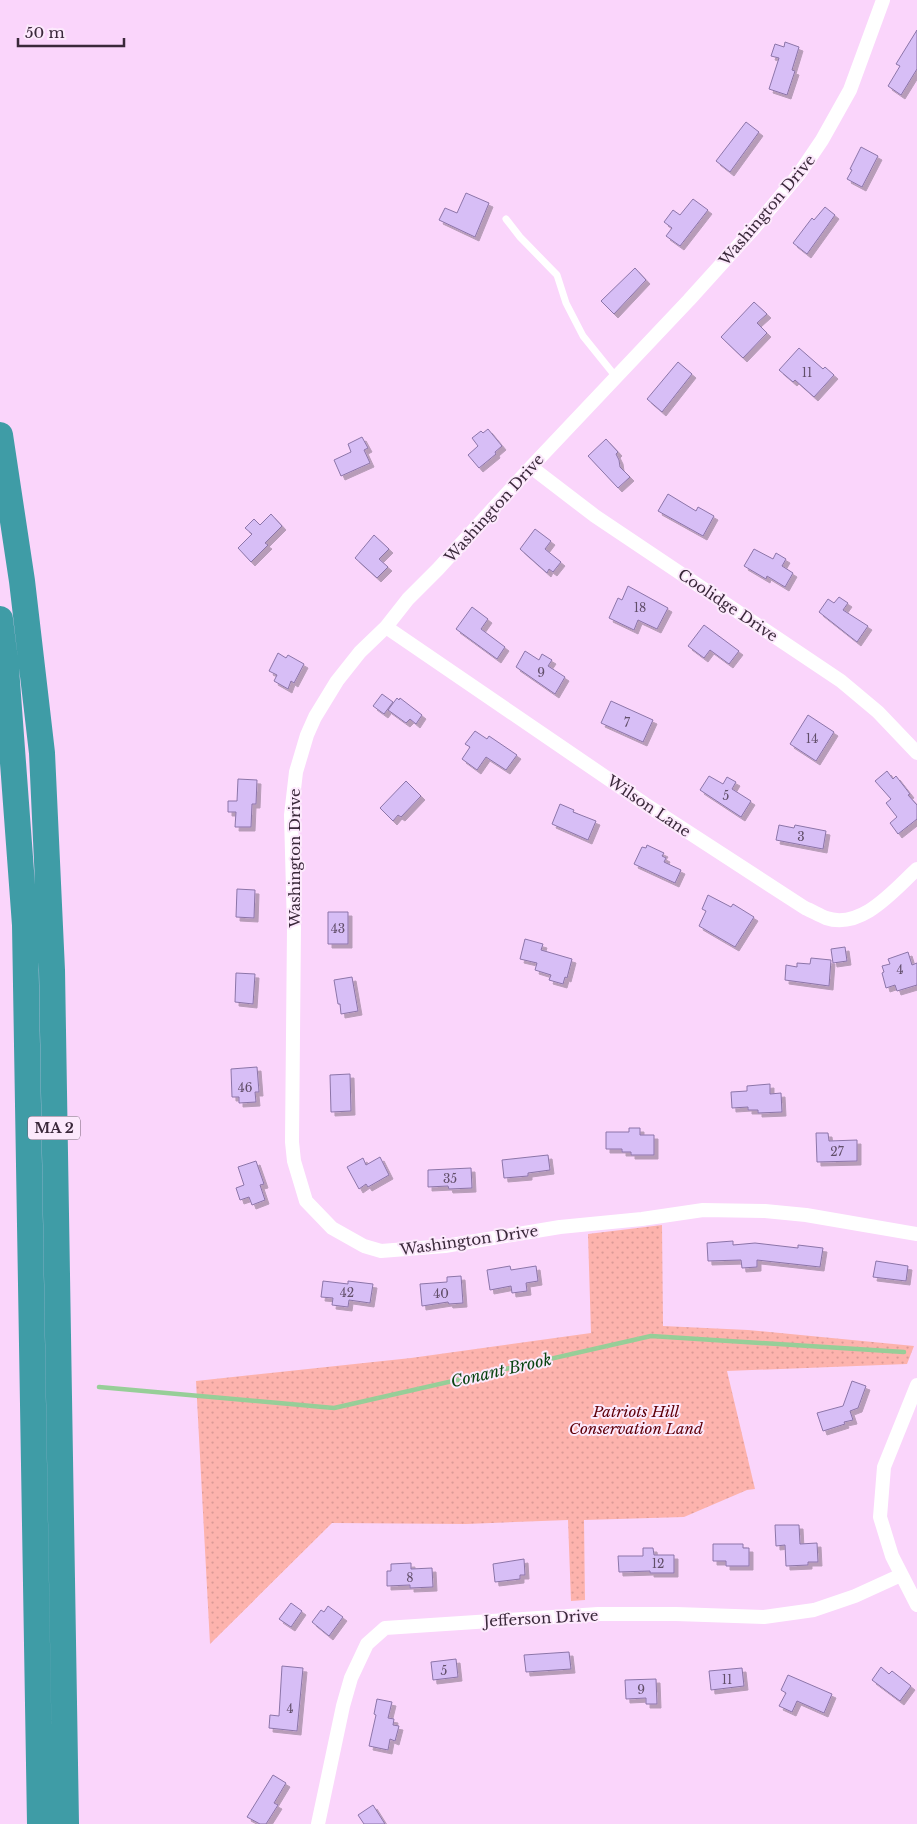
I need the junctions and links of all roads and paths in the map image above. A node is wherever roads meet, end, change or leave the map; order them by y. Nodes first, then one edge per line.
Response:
1 (883, 0) edge
2 (506, 219) dead end
3 (616, 376) junction
4 (0, 436) edge
5 (531, 467) junction
6 (0, 619) edge
7 (386, 627) junction
8 (917, 753) edge
9 (917, 869) edge
10 (917, 1234) edge
11 (917, 1385) edge
12 (913, 1409) edge
13 (901, 1575) junction
14 (917, 1605) edge
15 (40, 1824) edge
16 (66, 1824) edge
17 (318, 1824) edge

1 - 3 street, Washington Drive
2 - 3 lane
3 - 5 street, Washington Drive
4 - 16 highway, MA 2
5 - 7 street, Washington Drive
5 - 8 street, Coolidge Drive
6 - 15 highway, MA 2
7 - 9 street, Wilson Lane
7 - 10 street, Washington Drive
11 - 12 street
12 - 13 street
13 - 14 street
13 - 17 street, Jefferson Drive

